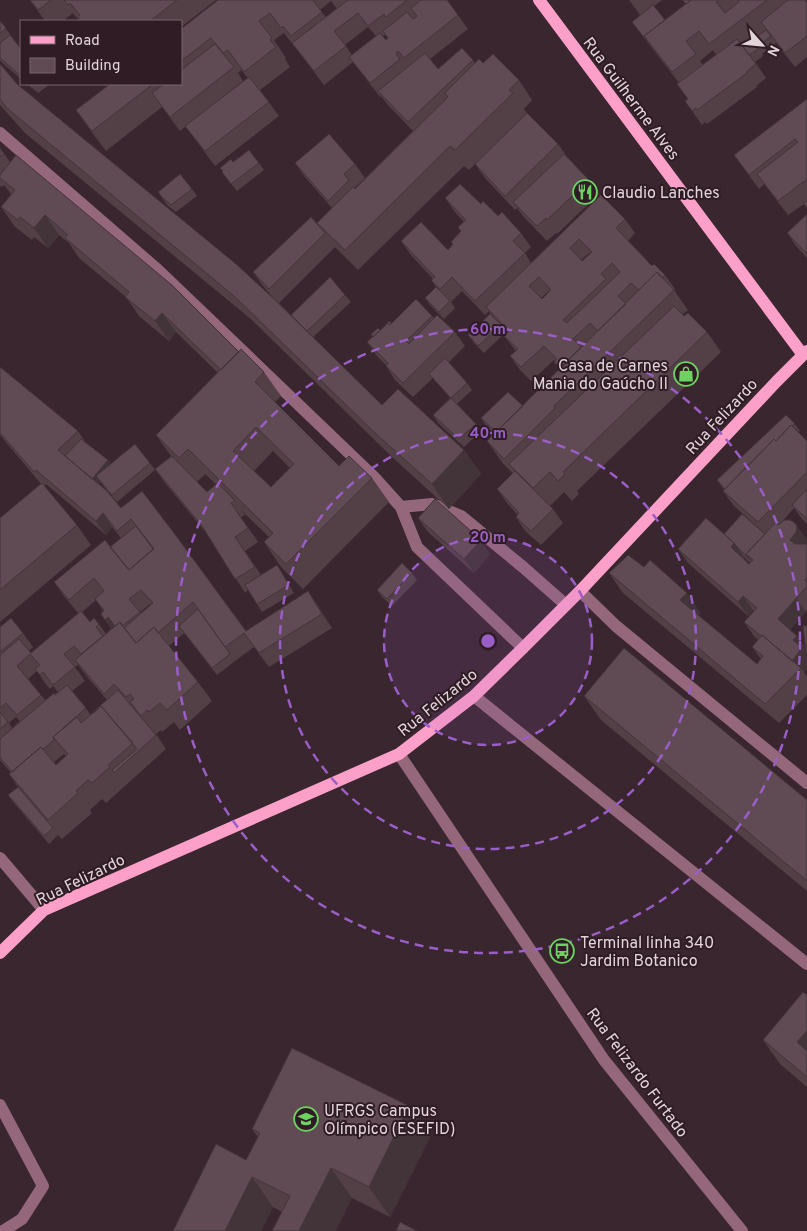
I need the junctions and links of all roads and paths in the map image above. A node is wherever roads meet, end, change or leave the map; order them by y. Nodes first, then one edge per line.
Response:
1 (539, 0) edge
2 (0, 133) edge
3 (806, 355) edge
4 (401, 507) junction
5 (580, 591) junction
6 (566, 605) junction
7 (523, 648) junction
8 (474, 696) junction
9 (399, 754) junction
10 (807, 783) edge
11 (0, 858) edge
12 (44, 910) junction
13 (0, 953) edge
14 (807, 964) edge
15 (0, 1105) edge
16 (3, 1231) edge
17 (742, 1231) edge

1 - 3 main road, Rua Guilherme Alves
2 - 4 street
3 - 5 main road, Rua Felizardo
4 - 6 street
4 - 7 street
5 - 6 main road, Rua Felizardo
5 - 10 street
6 - 7 main road, Rua Felizardo
7 - 8 main road, Rua Felizardo
8 - 9 main road, Rua Felizardo
8 - 14 street
9 - 12 main road, Rua Felizardo
9 - 17 street, Rua Felizardo Furtado
11 - 12 street
12 - 13 main road, Rua Felizardo
15 - 16 street

